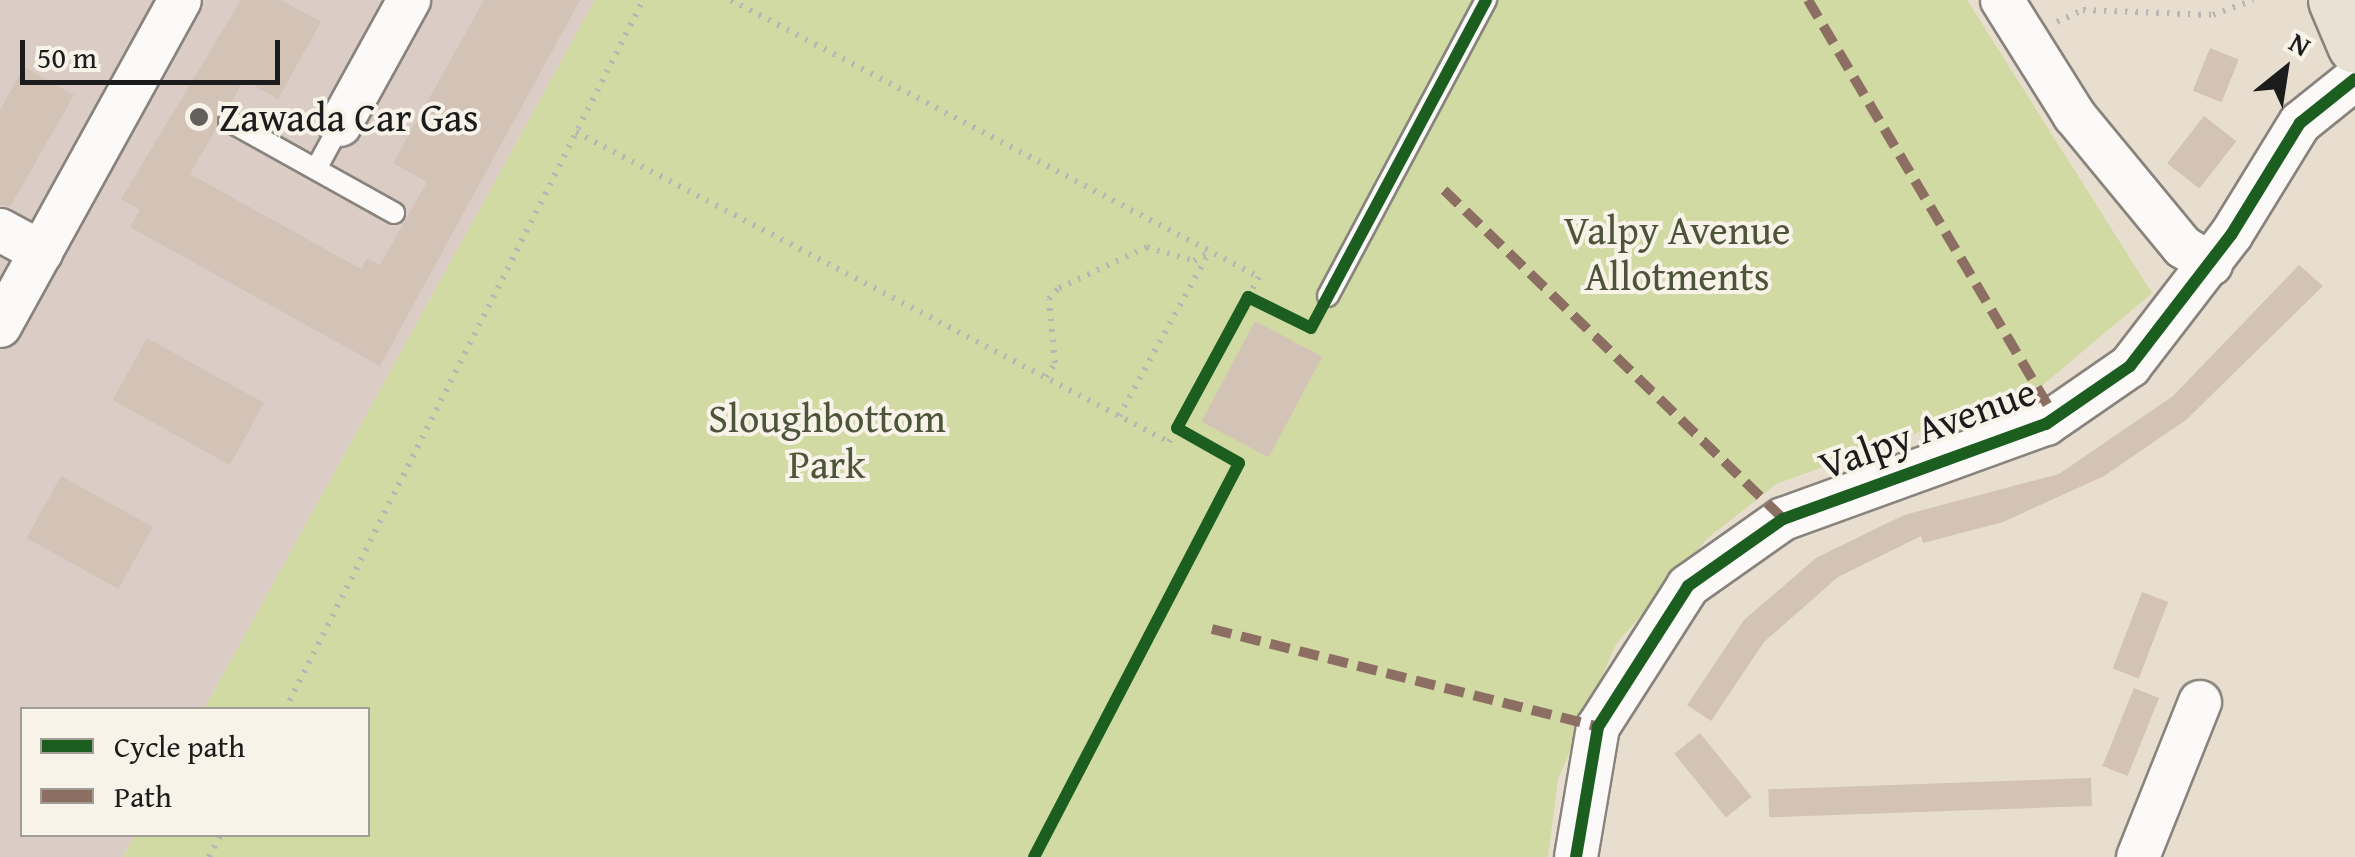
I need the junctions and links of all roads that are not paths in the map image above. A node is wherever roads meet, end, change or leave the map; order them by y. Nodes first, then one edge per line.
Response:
1 (180, 0) edge
2 (1486, 0) edge
3 (2002, 0) edge
4 (2336, 0) edge
5 (393, 5) edge
6 (2355, 45) edge
7 (2355, 79) edge
8 (229, 121) dead end
9 (340, 125) joint
10 (316, 169) junction
11 (394, 213) dead end
12 (0, 230) edge
13 (41, 252) junction
14 (2211, 264) junction
15 (1328, 296) dead end
16 (0, 326) edge
17 (2200, 702) dead end
18 (1576, 857) edge
19 (2138, 857) edge

1 - 13 street
2 - 15 lane
3 - 14 street
4 - 6 main road
5 - 9 street
7 - 14 street, Valpy Avenue
8 - 10 lane
9 - 10 lane
10 - 11 lane
12 - 13 street
13 - 16 street
14 - 18 street, Valpy Avenue
17 - 19 street

